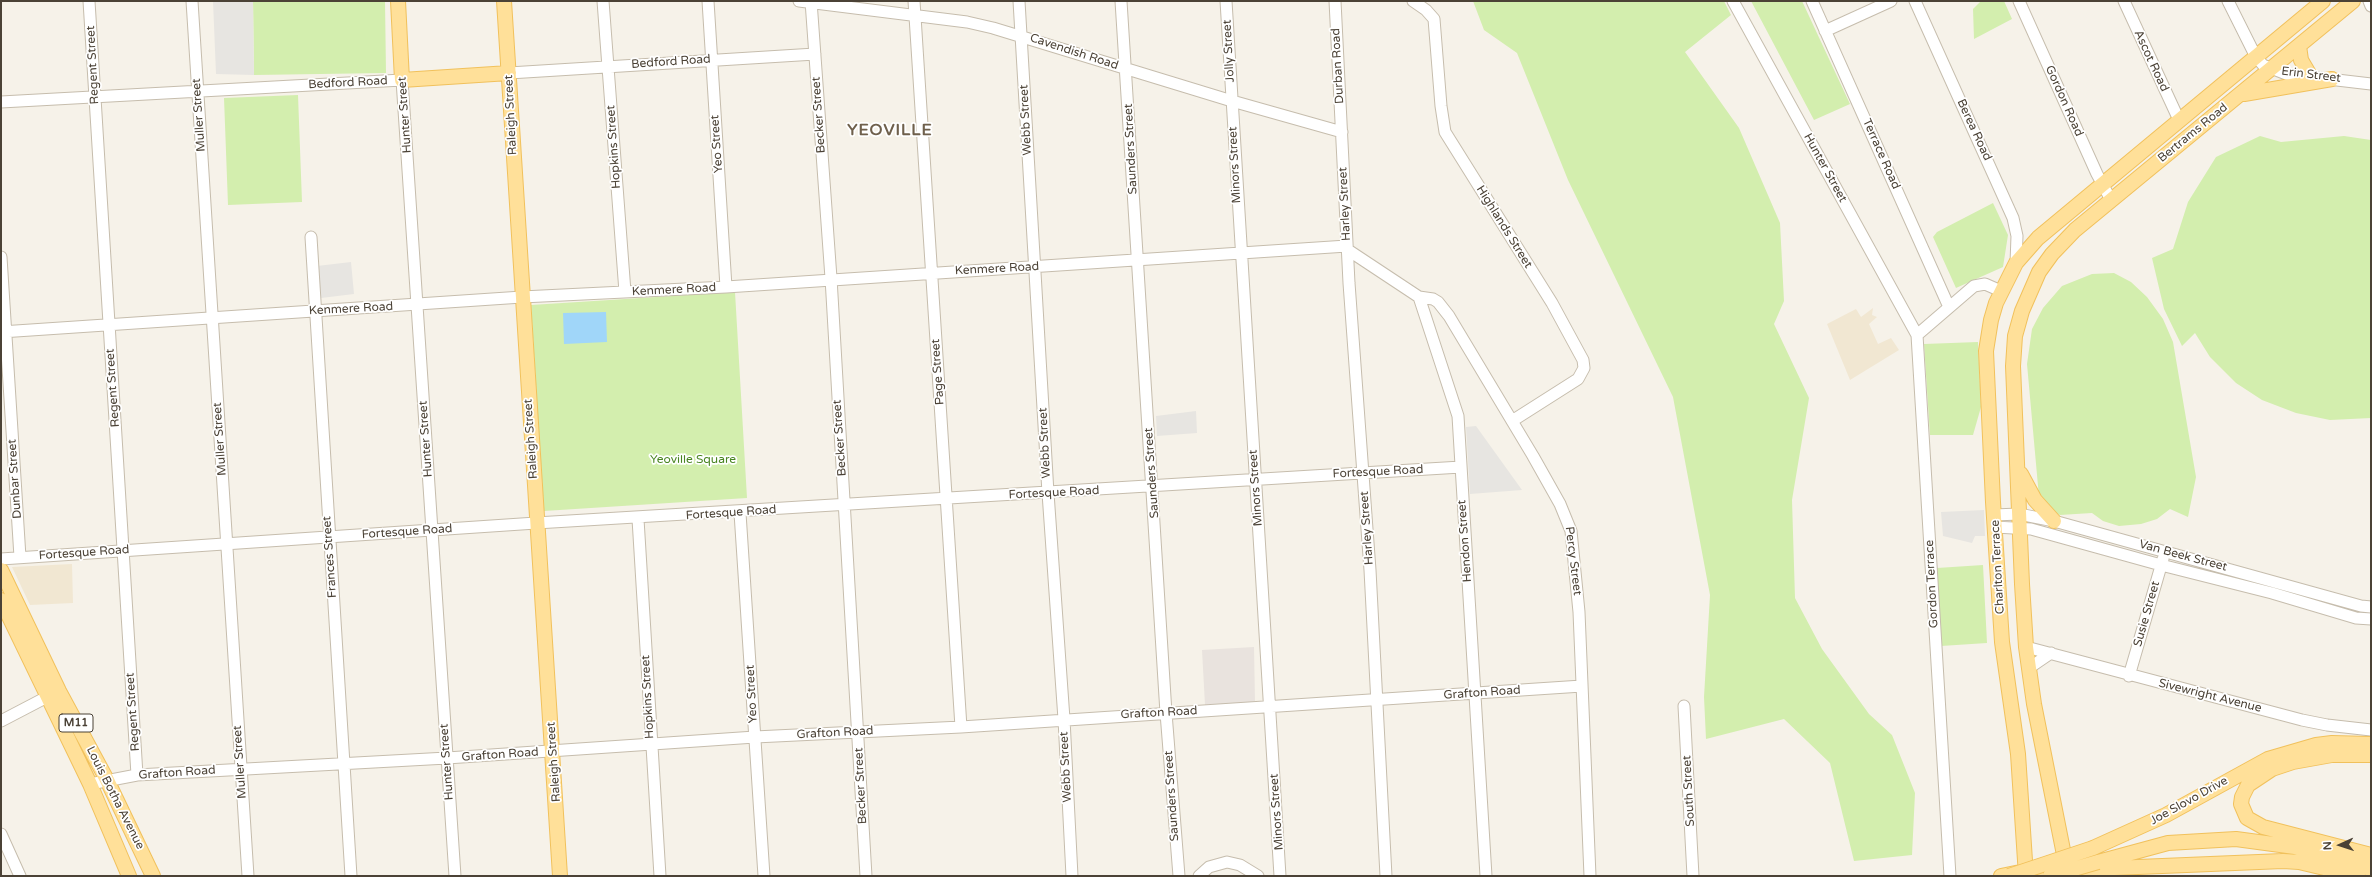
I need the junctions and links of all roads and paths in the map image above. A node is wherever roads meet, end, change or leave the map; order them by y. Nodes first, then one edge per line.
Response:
1 (89, 1) edge
2 (192, 1) edge
3 (398, 1) edge
4 (504, 1) edge
5 (603, 1) edge
6 (708, 1) edge
7 (799, 1) edge
8 (914, 1) edge
9 (1019, 1) edge
10 (1122, 1) edge
11 (1226, 1) edge
12 (1335, 1) edge
13 (1413, 1) edge
14 (1733, 1) edge
15 (1812, 1) edge
16 (1891, 1) edge
17 (1914, 1) edge
18 (2020, 1) edge
19 (2124, 1) edge
20 (2228, 1) edge
21 (2322, 1) edge
22 (2353, 1) edge
23 (2369, 1) edge
24 (811, 2) edge
25 (2371, 6) edge
26 (915, 16) junction
27 (1826, 31) junction
28 (1021, 35) junction
29 (2299, 46) junction
30 (815, 54) junction
31 (2256, 56) junction
32 (712, 59) junction
33 (608, 66) junction
34 (1126, 70) junction
35 (2272, 70) junction
36 (509, 73) junction
37 (2311, 77) junction
38 (2332, 78) junction
39 (402, 80) junction
40 (2371, 84) edge
41 (198, 91) junction
42 (2238, 96) junction
43 (95, 97) junction
44 (1232, 101) junction
45 (1, 102) edge
46 (2179, 120) junction
47 (1342, 132) junction
48 (2102, 183) junction
49 (2111, 200) junction
50 (311, 237) dead end
51 (1347, 248) junction
52 (1240, 253) junction
53 (1, 257) edge
54 (1137, 259) junction
55 (2016, 263) junction
56 (1036, 267) junction
57 (2039, 272) joint
58 (932, 273) junction
59 (831, 278) junction
60 (726, 287) junction
61 (2002, 291) junction
62 (625, 292) junction
63 (522, 297) junction
64 (1418, 297) junction
65 (417, 305) junction
66 (1949, 307) junction
67 (315, 311) junction
68 (212, 318) junction
69 (109, 325) junction
70 (3, 332) edge
71 (1917, 335) junction
72 (1512, 421) junction
73 (1461, 467) junction
74 (2018, 468) junction
75 (1363, 472) junction
76 (1255, 480) junction
77 (1152, 487) junction
78 (1048, 493) junction
79 (946, 499) junction
80 (844, 504) junction
81 (740, 512) junction
82 (638, 519) junction
83 (1995, 521) junction
84 (2019, 521) junction
85 (2054, 521) junction
86 (536, 524) junction
87 (433, 530) junction
88 (329, 538) junction
89 (226, 545) junction
90 (123, 550) junction
91 (2165, 551) junction
92 (20, 558) junction
93 (1, 559) edge
94 (2161, 565) junction
95 (2228, 569) junction
96 (1, 570) edge
97 (2226, 581) junction
98 (2299, 588) junction
99 (1, 600) edge
100 (2295, 600) junction
101 (2371, 607) edge
102 (2371, 619) edge
103 (2026, 647) junction
104 (2051, 653) junction
105 (2029, 668) junction
106 (2129, 676) junction
107 (1582, 686) junction
108 (1475, 694) junction
109 (47, 697) junction
110 (1377, 700) junction
111 (1270, 706) junction
112 (1684, 706) dead end
113 (1166, 713) junction
114 (1064, 719) junction
115 (1, 721) edge
116 (961, 727) junction
117 (2371, 730) edge
118 (858, 731) junction
119 (755, 737) junction
120 (651, 744) junction
121 (2371, 744) edge
122 (554, 752) junction
123 (2371, 755) edge
124 (447, 758) junction
125 (344, 764) junction
126 (240, 769) junction
127 (137, 775) junction
128 (107, 780) junction
129 (90, 784) junction
130 (1, 834) edge
131 (119, 855) junction
132 (2371, 855) edge
133 (2114, 868) junction
134 (2371, 868) edge
135 (2098, 869) edge
136 (2029, 874) edge
137 (20, 876) edge
138 (125, 876) edge
139 (129, 876) edge
140 (153, 876) edge
141 (248, 876) edge
142 (351, 876) edge
143 (455, 876) edge
144 (560, 876) edge
145 (660, 876) edge
146 (764, 876) edge
147 (866, 876) edge
148 (1072, 876) edge
149 (1178, 876) edge
150 (1199, 876) edge
151 (1207, 876) edge
152 (1247, 876) edge
153 (1258, 876) edge
154 (1280, 876) edge
155 (1386, 876) edge
156 (1486, 876) edge
157 (1590, 876) edge
158 (1693, 876) edge
159 (1950, 876) edge
160 (2001, 876) edge
161 (2009, 876) edge
162 (2050, 876) edge
163 (2068, 876) edge
164 (2074, 876) edge
165 (2358, 876) edge

1 - 43 street, Regent Street
2 - 41 street, Muller Street
3 - 39 main road, Hunter Street
4 - 36 main road, Raleigh Street
5 - 33 street, Hopkins Street
6 - 32 street, Yeo Street
7 - 24 street, Cavendish Road
8 - 26 street, Page Street
9 - 28 street, Webb Street
10 - 34 street, Saunders Street
11 - 44 street, Jolly Street
12 - 47 street, Durban Road
13 - 72 street, Highlands Street
14 - 71 street, Hunter Street
15 - 27 street, Terrace Road
16 - 27 street
17 - 55 street, Berea Road
18 - 48 street, Gordon Road
19 - 46 street, Ascot Road
20 - 31 street
21 - 31 main road, Bertrams Road
22 - 29 main road, Bertrams Road
23 - 25 street
24 - 26 street, Cavendish Road
24 - 30 street, Becker Street
26 - 28 street, Cavendish Road
26 - 58 street, Page Street
27 - 66 street, Terrace Road
28 - 34 street, Cavendish Road
28 - 56 street, Webb Street
29 - 35 main road, Bertrams Road
29 - 37 main road
30 - 32 street, Bedford Road
30 - 59 street, Becker Street
31 - 35 street, Erin Street
31 - 46 main road, Bertrams Road
32 - 33 street, Bedford Road
32 - 60 street, Yeo Street
33 - 36 street, Bedford Road
33 - 62 street, Hopkins Street
34 - 44 street, Cavendish Road
34 - 54 street, Saunders Street
35 - 37 street, Erin Street
35 - 42 main road, Bertrams Road
36 - 39 main road, Bedford Road
36 - 63 main road, Raleigh Street
37 - 38 street, Erin Street
38 - 40 street, Erin Street
38 - 42 main road
39 - 41 street, Bedford Road
39 - 65 street, Hunter Street
41 - 43 street, Bedford Road
41 - 68 street, Muller Street
42 - 49 main road, Bertrams Road
43 - 45 street, Bedford Road
43 - 69 street, Regent Street
44 - 47 street, Cavendish Road
44 - 52 street, Minors Street
46 - 48 main road, Bertrams Road
47 - 51 street, Harley Street
48 - 49 street, Gordon Road
48 - 55 main road, Bertrams Road
49 - 57 main road, Bertrams Road
50 - 67 street, Frances Street
51 - 52 street, Kenmere Road
51 - 64 street
51 - 75 street, Harley Street
52 - 54 street, Kenmere Road
52 - 76 street, Minors Street
53 - 70 street, Dunbar Street
54 - 56 street, Kenmere Road
54 - 77 street, Saunders Street
55 - 61 main road, Charlton Terrace
56 - 58 street, Kenmere Road
56 - 78 street, Webb Street
57 - 74 main road, Charlton Terrace
58 - 59 street, Kenmere Road
58 - 79 street, Page Street
59 - 60 street, Kenmere Road
59 - 80 street, Becker Street
60 - 62 street, Kenmere Road
61 - 66 street
61 - 83 main road, Charlton Terrace
62 - 63 street, Kenmere Road
63 - 65 street, Kenmere Road
63 - 86 main road, Raleigh Street
64 - 72 street, Percy Street
64 - 73 street, Hendon Street
65 - 67 street, Kenmere Road
65 - 87 street, Hunter Street
66 - 71 street
67 - 68 street, Kenmere Road
67 - 88 street, Frances Street
68 - 69 street, Kenmere Road
68 - 89 street, Muller Street
69 - 70 street, Kenmere Road
69 - 90 street, Regent Street
70 - 92 street, Dunbar Street
71 - 159 street, Gordon Terrace
72 - 107 street, Percy Street
73 - 75 street, Fortesque Road
73 - 108 street, Hendon Street
74 - 84 main road, Charlton Terrace
74 - 85 main road
75 - 76 street, Fortesque Road
75 - 110 street, Harley Street
76 - 77 street, Fortesque Road
76 - 111 street, Minors Street
77 - 78 street, Fortesque Road
77 - 113 street, Saunders Street
78 - 79 street, Fortesque Road
78 - 114 street, Webb Street
79 - 80 street, Fortesque Road
79 - 116 street, Page Street
80 - 81 street, Fortesque Road
80 - 118 street, Becker Street
81 - 82 street, Fortesque Road
81 - 119 street, Yeo Street
82 - 86 street, Fortesque Road
82 - 120 street, Hopkins Street
83 - 84 street, Van Beek Street
83 - 136 main road, Charlton Terrace
84 - 85 street, Van Beek Street
84 - 94 street, Van Beek Street
84 - 103 main road, Charlton Terrace
85 - 91 street, Van Beek Street
86 - 87 street, Fortesque Road
86 - 122 main road, Raleigh Street
87 - 88 street, Fortesque Road
87 - 124 street, Hunter Street
88 - 89 street, Fortesque Road
88 - 125 street, Frances Street
89 - 90 street, Fortesque Road
89 - 126 street, Muller Street
90 - 92 street, Fortesque Road
90 - 127 street, Regent Street
91 - 94 street, Susie Street
91 - 95 street, Van Beek Street
92 - 93 street, Fortesque Road
94 - 97 street, Van Beek Street
94 - 106 street, Susie Street
95 - 97 street
95 - 98 street, Van Beek Street
96 - 128 main road, Louis Botha Avenue / M11
97 - 100 street, Van Beek Street
98 - 100 street
98 - 101 street, Van Beek Street
99 - 109 main road, Louis Botha Avenue / M11
100 - 102 street, Van Beek Street
103 - 104 street, Sivewright Avenue
103 - 105 main road, Charlton Terrace
104 - 105 street
104 - 106 street, Sivewright Avenue
105 - 163 main road, Charlton Terrace
106 - 117 street, Sivewright Avenue
107 - 108 street, Grafton Road
107 - 157 street, Percy Street
108 - 110 street, Grafton Road
108 - 156 street, Hendon Street
109 - 115 street
109 - 129 main road, Louis Botha Avenue / M11
110 - 111 street, Grafton Road
110 - 155 street, Harley Street
111 - 113 street, Grafton Road
111 - 154 street, Minors Street
112 - 158 street, South Street
113 - 114 street, Grafton Road
113 - 149 street, Saunders Street
114 - 116 street, Grafton Road
114 - 148 street, Webb Street
116 - 118 street, Grafton Road
118 - 119 street, Grafton Road
118 - 147 street, Becker Street
119 - 120 street, Grafton Road
119 - 146 street, Yeo Street
120 - 122 street, Grafton Road
120 - 145 street, Hopkins Street
121 - 161 main road, Joe Slovo Drive, bridge
122 - 124 street, Grafton Road
122 - 144 main road, Raleigh Street
123 - 132 main road
124 - 125 street, Grafton Road
124 - 143 street, Hunter Street
125 - 126 street, Grafton Road
125 - 142 street, Frances Street
126 - 127 street, Grafton Road
126 - 141 street, Muller Street
127 - 128 street, Grafton Road
128 - 129 street, Grafton Road
128 - 140 main road, Louis Botha Avenue / M11
129 - 131 main road, Louis Botha Avenue / M11
130 - 137 street
131 - 138 main road
131 - 139 main road, Louis Botha Avenue / M11
133 - 135 main road
133 - 164 main road
133 - 165 main road
134 - 135 main road, Joe Slovo Drive
135 - 162 main road, Joe Slovo Drive, bridge
136 - 160 main road
150 - 153 street
151 - 152 street

